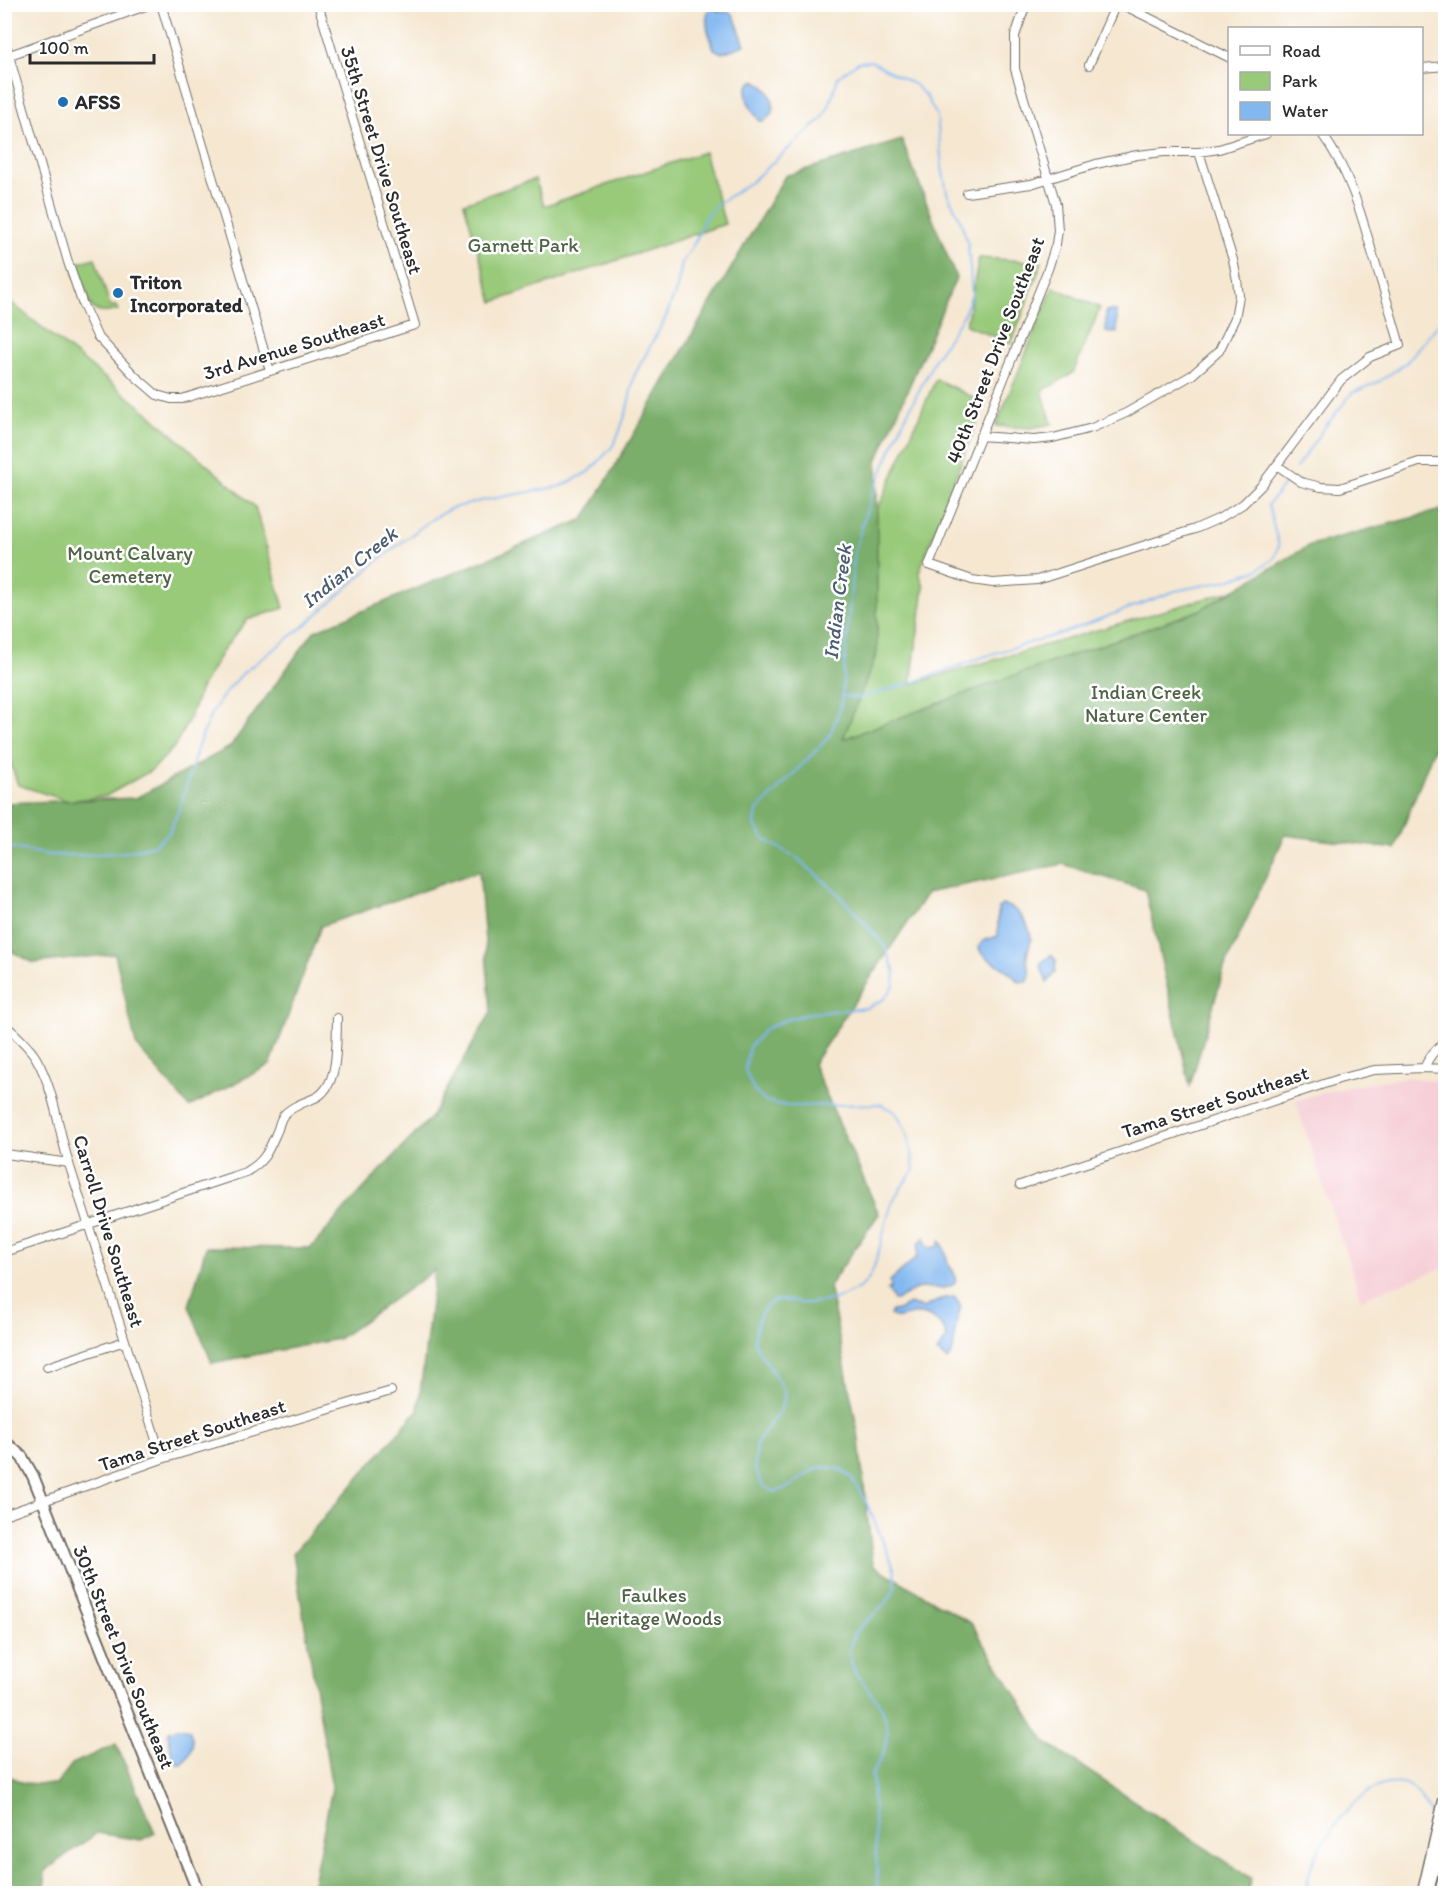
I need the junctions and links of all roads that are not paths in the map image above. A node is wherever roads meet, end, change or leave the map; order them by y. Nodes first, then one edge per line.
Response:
1 (151, 4) edge
2 (161, 4) edge
3 (318, 4) edge
4 (1026, 4) edge
5 (1116, 4) edge
6 (1121, 4) edge
7 (4, 38) edge
8 (10, 55) junction
9 (1228, 57) edge
10 (1089, 64) dead end
11 (1446, 66) edge
12 (1423, 68) edge
13 (1263, 135) edge
14 (1323, 135) edge
15 (1199, 152) junction
16 (1049, 179) junction
17 (967, 193) dead end
18 (415, 325) joint
19 (270, 371) junction
20 (980, 436) junction
21 (1441, 462) dead end
22 (1278, 466) junction
23 (337, 1018) dead end
24 (4, 1024) edge
25 (1446, 1044) edge
26 (1424, 1068) junction
27 (1446, 1069) edge
28 (4, 1149) edge
29 (69, 1163) junction
30 (1020, 1185) dead end
31 (88, 1224) junction
32 (11, 1250) dead end
33 (125, 1341) junction
34 (47, 1367) dead end
35 (391, 1390) dead end
36 (4, 1441) edge
37 (162, 1459) junction
38 (43, 1500) junction
39 (4, 1515) edge
40 (1446, 1803) edge
41 (1446, 1880) edge
42 (199, 1893) edge
43 (1425, 1893) edge
44 (1442, 1893) edge

1 - 8 street
2 - 19 street
3 - 18 street, 35th Street Drive Southeast
4 - 16 street, 40th Street Drive Southeast
5 - 10 street
6 - 9 street
7 - 8 street
8 - 19 street, 3rd Avenue Southeast
11 - 12 street
13 - 15 street
14 - 22 street
15 - 16 street
15 - 20 street
16 - 17 street
16 - 20 street, 40th Street Drive Southeast
18 - 19 street, 3rd Avenue Southeast
20 - 22 street, 40th Street Drive Southeast
21 - 22 street
23 - 31 street
24 - 29 street, Carroll Drive Southeast
25 - 26 street
26 - 27 street, Tama Street Southeast
26 - 30 street, Tama Street Southeast
28 - 29 street
29 - 31 street, Carroll Drive Southeast
31 - 32 street
31 - 33 street, Carroll Drive Southeast
33 - 34 street
33 - 37 street, Carroll Drive Southeast
35 - 37 street, Tama Street Southeast
36 - 38 main road, 30th Street Drive Southeast
37 - 38 street, Tama Street Southeast
38 - 39 street, Tama Street Southeast
38 - 42 main road, 30th Street Drive Southeast
40 - 43 highway
41 - 44 highway

